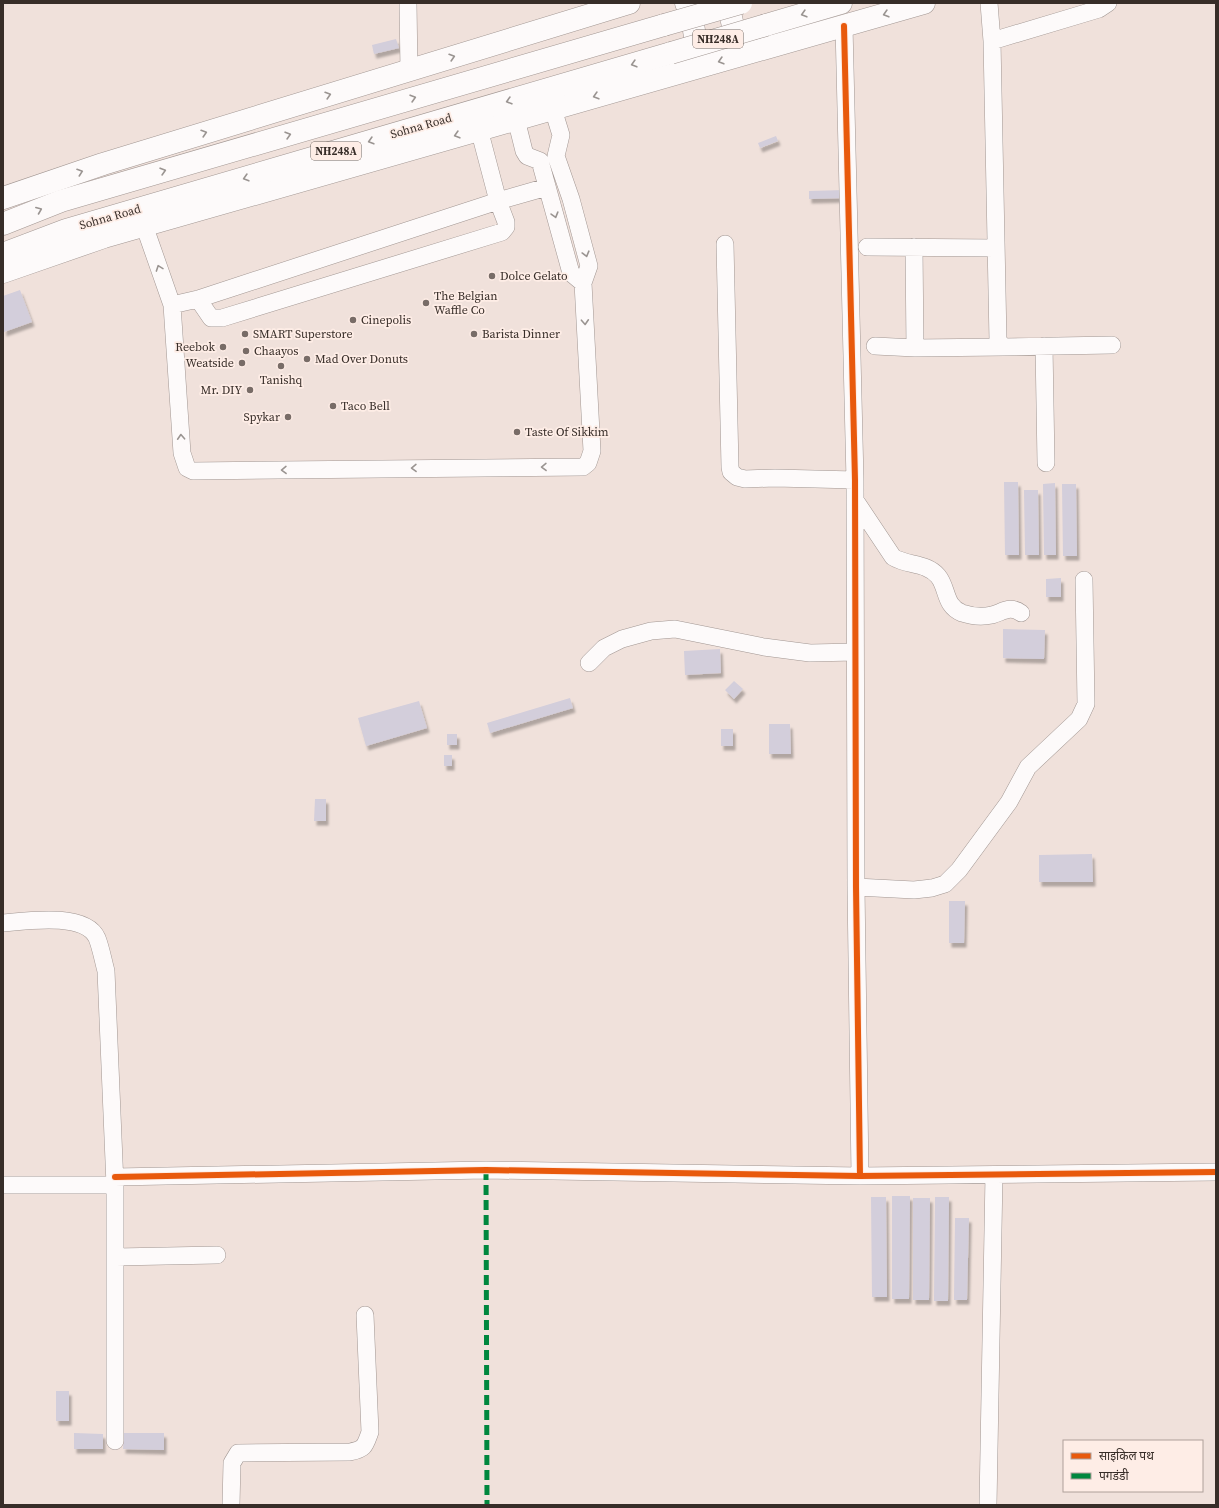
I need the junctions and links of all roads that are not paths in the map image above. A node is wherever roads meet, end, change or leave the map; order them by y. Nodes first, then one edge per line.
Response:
1 (408, 3) edge
2 (686, 3) edge
3 (728, 3) edge
4 (741, 3) edge
5 (841, 3) edge
6 (924, 3) edge
7 (989, 3) edge
8 (1108, 3) edge
9 (623, 4) edge
10 (844, 26) junction
11 (992, 41) junction
12 (751, 52) junction
13 (692, 69) junction
14 (409, 71) junction
15 (553, 109) junction
16 (516, 119) junction
17 (479, 129) junction
18 (556, 156) junction
19 (540, 161) junction
20 (547, 187) junction
21 (3, 198) edge
22 (498, 201) junction
23 (3, 224) edge
24 (144, 225) junction
25 (725, 244) dead end
26 (867, 247) dead end
27 (914, 247) junction
28 (996, 248) junction
29 (3, 254) edge
30 (3, 272) edge
31 (583, 283) junction
32 (198, 299) junction
33 (172, 305) junction
34 (1112, 345) dead end
35 (875, 346) dead end
36 (1004, 346) junction
37 (1044, 346) junction
38 (915, 348) junction
39 (1046, 463) dead end
40 (855, 480) junction
41 (855, 500) junction
42 (1084, 580) dead end
43 (1021, 614) dead end
44 (855, 652) junction
45 (590, 663) dead end
46 (856, 887) junction
47 (3, 923) edge
48 (1216, 1172) edge
49 (994, 1175) junction
50 (860, 1176) junction
51 (115, 1181) junction
52 (3, 1185) edge
53 (216, 1255) dead end
54 (116, 1257) junction
55 (365, 1315) dead end
56 (115, 1441) dead end
57 (231, 1505) edge
58 (988, 1505) edge

1 - 14 street
2 - 13 main road
3 - 12 main road
23 -> 4 main road, NH248A, bridge
5 -> 29 main road, Sohna Road / NH248A, bridge
6 -> 10 main road
7 - 11 street
8 - 11 street
14 -> 9 main road
10 - 12 main road
10 - 40 street
11 - 28 street
12 -> 13 main road
13 -> 15 main road
21 -> 14 main road
15 - 16 main road
15 - 18 street
16 - 17 main road
16 - 19 street
17 - 22 street
17 -> 24 main road
18 - 19 street
18 -> 31 street
19 - 20 street
20 - 22 street
20 -> 31 street
22 - 32 street
22 - 32 street
24 - 30 main road
33 -> 24 street
25 - 40 street
26 - 27 street
27 - 28 street
27 - 38 street
28 - 36 street
31 -> 33 street
32 - 33 street
34 - 37 street
35 - 38 street
36 - 37 street
36 - 38 street
37 - 39 street
40 - 41 street
41 - 43 street
41 - 44 street
42 - 46 street
44 - 45 street
44 - 46 street
46 - 50 street
47 - 51 street
48 - 49 street
49 - 50 street
49 - 58 street
50 - 51 street
51 - 52 street
51 - 54 street
53 - 54 street
54 - 56 street
55 - 57 street

